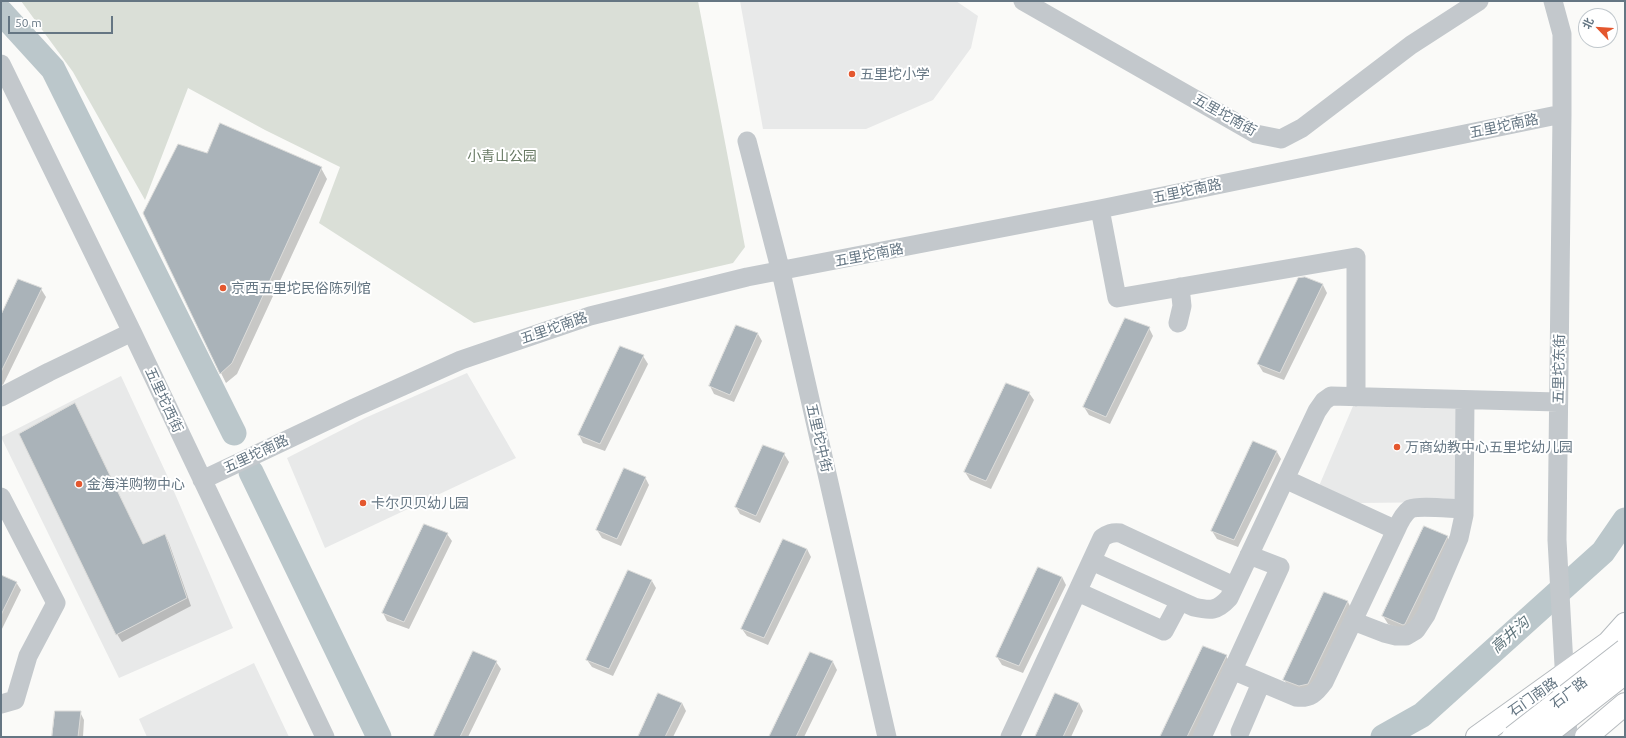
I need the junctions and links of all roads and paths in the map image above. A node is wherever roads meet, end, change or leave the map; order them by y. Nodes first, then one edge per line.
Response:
1 (1023, 1) edge
2 (1479, 1) edge
3 (1553, 1) edge
4 (1, 64) edge
5 (1562, 114) junction
6 (747, 141) dead end
7 (1100, 209) junction
8 (781, 272) junction
9 (1180, 287) junction
10 (1178, 323) dead end
11 (132, 332) junction
12 (1, 397) edge
13 (1356, 397) junction
14 (1465, 400) junction
15 (1558, 402) junction
16 (1285, 479) junction
17 (202, 480) junction
18 (1, 497) edge
19 (1464, 509) junction
20 (1396, 530) junction
21 (1249, 555) junction
22 (1092, 561) junction
23 (1234, 586) junction
24 (1078, 592) junction
25 (1180, 601) junction
26 (1353, 621) junction
27 (1625, 624) edge
28 (1625, 650) edge
29 (1232, 670) junction
30 (1625, 673) edge
31 (1565, 674) junction
32 (1261, 683) junction
33 (1, 704) edge
34 (1625, 704) edge
35 (1240, 732) dead end
36 (325, 737) edge
37 (887, 737) edge
38 (1010, 737) edge
39 (1202, 737) edge
40 (1477, 737) edge
41 (1514, 737) edge
42 (1543, 737) edge
43 (1568, 737) edge
44 (1586, 737) edge

1 - 2 street, 五里坨南街
3 - 5 street, 五里坨东街
4 - 11 street, 五里坨西街
5 - 7 street, 五里坨南路
5 - 15 street, 五里坨东街
6 - 8 street, 五里坨中街
7 - 8 street, 五里坨南路
7 - 9 street
8 - 17 street, 五里坨南路
8 - 37 street, 五里坨中街
9 - 10 street
9 - 13 street
11 - 12 street
11 - 17 street, 五里坨西街
13 - 14 street
13 - 16 street
14 - 15 street
14 - 19 street
15 - 31 street, 五里坨东街
16 - 20 street
16 - 21 street
17 - 36 street, 五里坨西街
18 - 33 street
19 - 20 street
19 - 26 street
20 - 26 street
21 - 23 street
21 - 29 street
22 - 23 street
22 - 24 street
22 - 25 street
23 - 25 street
24 - 25 street
24 - 38 street
26 - 32 street
27 - 31 main road, 石门南路
28 - 41 main road, 石广路, bridge
29 - 32 street
29 - 39 street
30 - 42 main road, 石广路, bridge
31 - 40 main road, 石门南路
31 - 43 street, 五里坨东街
32 - 35 street
34 - 44 main road

